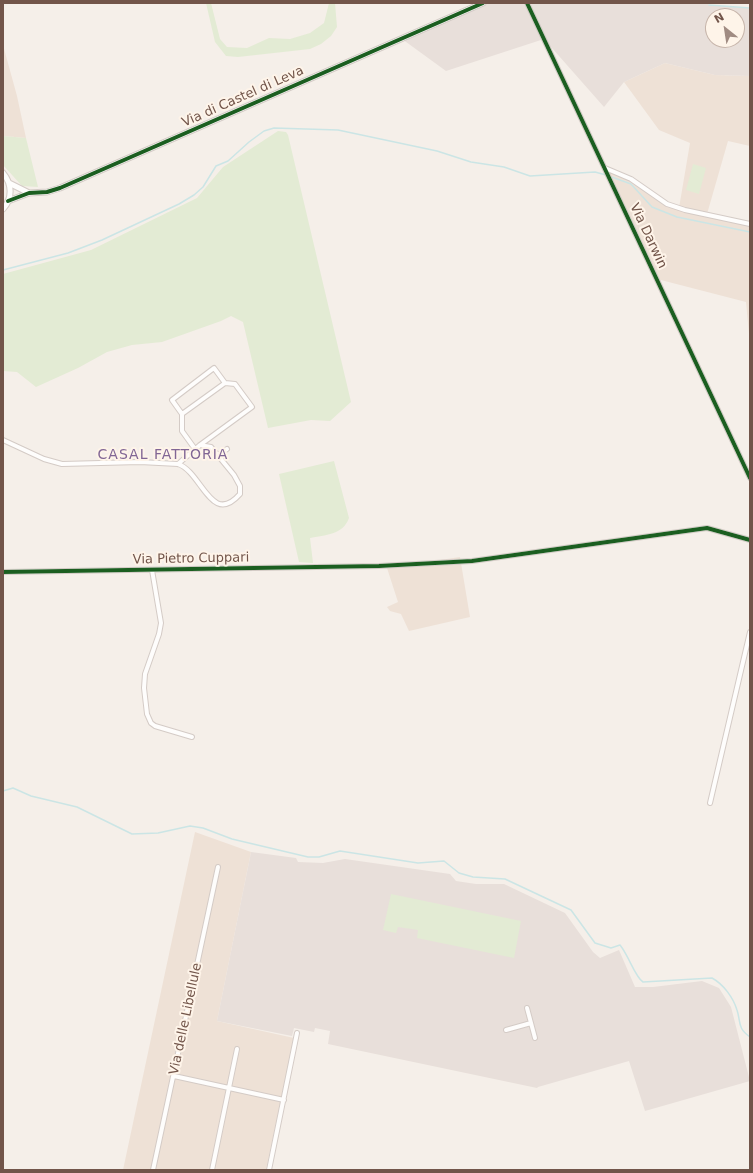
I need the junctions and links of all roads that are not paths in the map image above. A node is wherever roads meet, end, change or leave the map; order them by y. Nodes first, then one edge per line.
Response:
1 (483, 3) edge
2 (527, 3) edge
3 (605, 168) junction
4 (3, 173) edge
5 (9, 183) junction
6 (29, 193) junction
7 (8, 201) junction
8 (3, 209) edge
9 (750, 224) edge
10 (225, 382) junction
11 (182, 414) junction
12 (3, 440) edge
13 (200, 445) junction
14 (195, 449) junction
15 (227, 449) dead end
16 (218, 455) junction
17 (178, 464) junction
18 (750, 478) edge
19 (750, 540) edge
20 (152, 570) junction
21 (3, 572) edge
22 (750, 632) edge
23 (192, 737) dead end
24 (710, 803) dead end
25 (218, 867) dead end
26 (527, 1008) dead end
27 (531, 1023) junction
28 (506, 1030) dead end
29 (297, 1033) dead end
30 (535, 1038) dead end
31 (237, 1049) dead end
32 (174, 1076) junction
33 (229, 1088) junction
34 (284, 1100) junction
35 (154, 1170) edge
36 (212, 1170) edge
37 (269, 1170) edge

1 - 6 street, Via di Castel di Leva
2 - 3 street, Via Darwin
3 - 9 street
3 - 18 street, Via Darwin
4 - 5 street
5 - 6 street
5 - 7 street
6 - 7 street, Via di Castel di Leva
7 - 8 street
10 - 11 street
10 - 11 street
10 - 13 street
11 - 14 street
12 - 17 street
13 - 14 street
13 - 16 street
14 - 17 street
15 - 16 street
16 - 17 street
19 - 20 street, Via Pietro Cuppari
20 - 21 street, Via Pietro Cuppari
20 - 23 street, Via Pietro Cuppari
22 - 24 street
25 - 32 street, Via delle Libellule
26 - 27 street
27 - 28 street
27 - 30 street
29 - 34 street
31 - 33 street
32 - 33 street
32 - 35 street, Via delle Libellule
33 - 34 street
33 - 36 street
34 - 37 street

